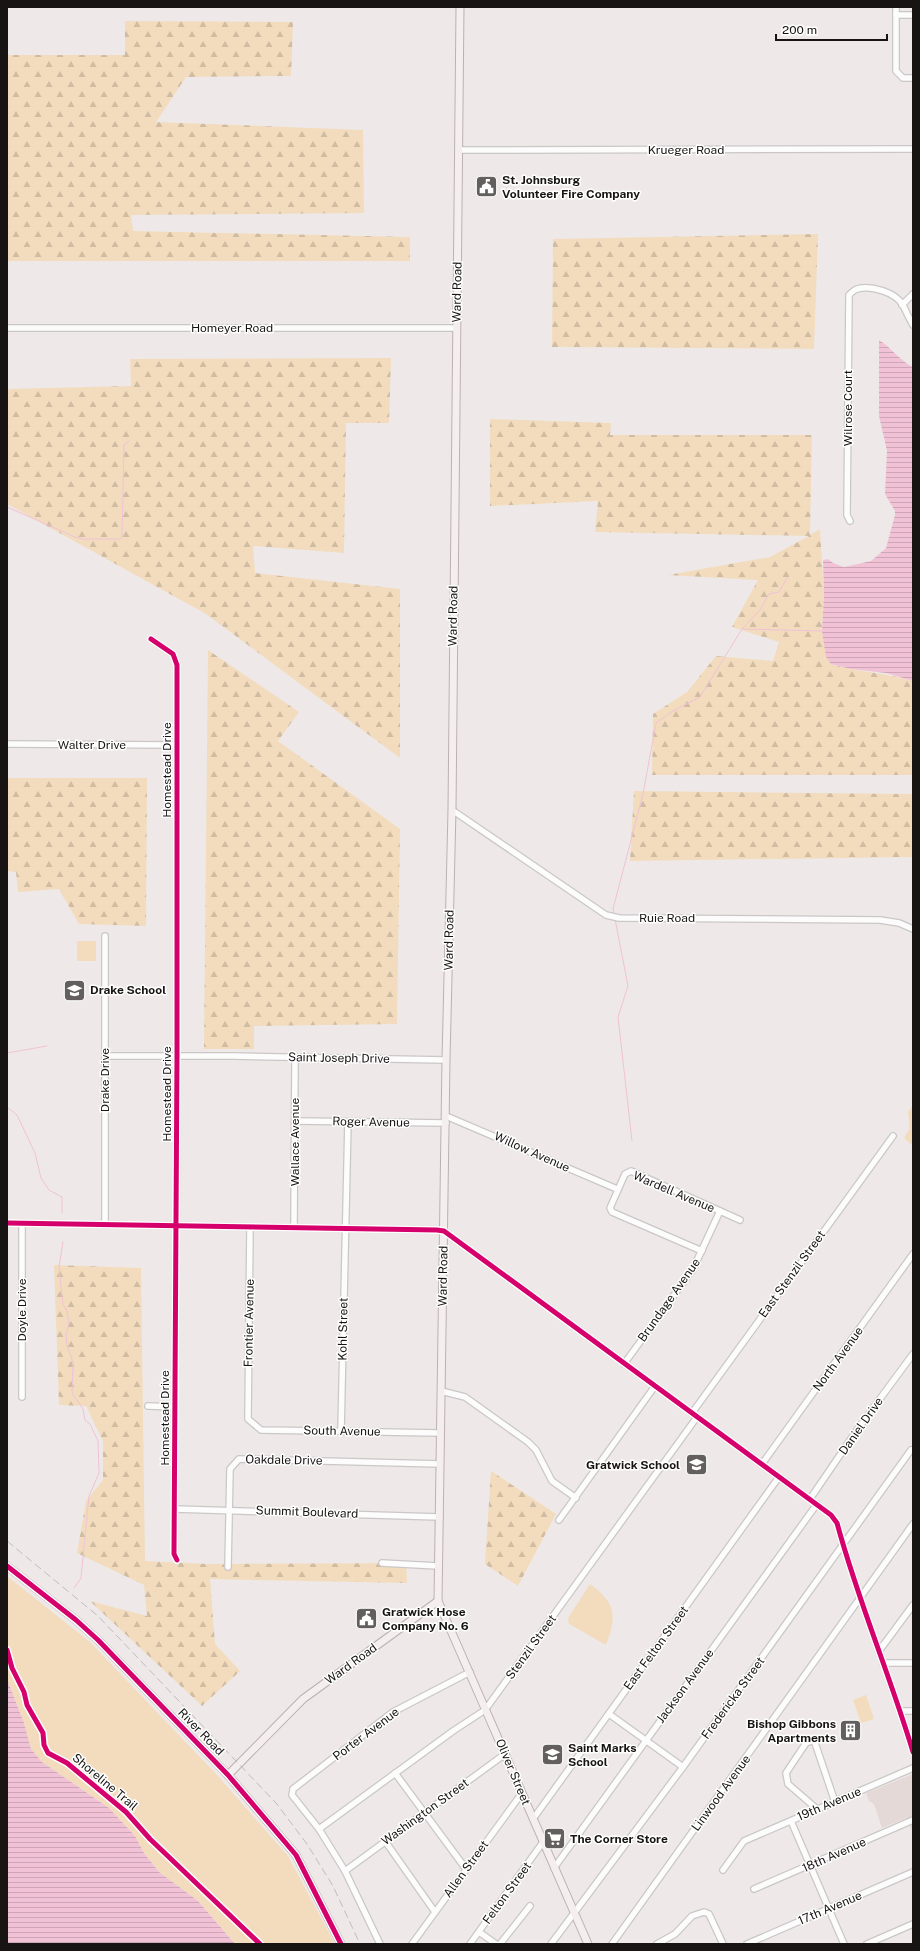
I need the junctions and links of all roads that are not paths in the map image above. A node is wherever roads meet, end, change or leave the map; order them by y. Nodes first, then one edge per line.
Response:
1 (460, 7) edge
2 (896, 7) edge
3 (896, 15) junction
4 (913, 15) edge
5 (913, 78) edge
6 (913, 149) edge
7 (459, 150) junction
8 (913, 294) edge
9 (902, 305) junction
10 (913, 325) edge
11 (7, 328) edge
12 (456, 328) junction
13 (850, 521) dead end
14 (151, 639) dead end
15 (7, 744) edge
16 (176, 745) junction
17 (452, 810) junction
18 (913, 930) edge
19 (105, 936) dead end
20 (177, 1055) junction
21 (105, 1056) junction
22 (295, 1058) junction
23 (446, 1060) junction
24 (446, 1119) junction
25 (296, 1121) junction
26 (348, 1122) junction
27 (893, 1136) dead end
28 (616, 1189) junction
29 (720, 1212) junction
30 (740, 1220) dead end
31 (7, 1223) edge
32 (22, 1223) junction
33 (105, 1225) junction
34 (176, 1226) junction
35 (250, 1226) junction
36 (294, 1227) junction
37 (345, 1228) junction
38 (444, 1232) junction
39 (702, 1251) junction
40 (913, 1254) edge
41 (913, 1354) edge
42 (624, 1364) junction
43 (655, 1386) junction
44 (441, 1391) junction
45 (22, 1397) dead end
46 (148, 1406) dead end
47 (175, 1407) junction
48 (692, 1413) junction
49 (697, 1417) junction
50 (248, 1419) joint
51 (341, 1431) junction
52 (440, 1433) junction
53 (911, 1450) dead end
54 (440, 1464) junction
55 (762, 1464) junction
56 (779, 1477) junction
57 (576, 1498) junction
58 (810, 1499) junction
59 (816, 1504) junction
60 (175, 1509) junction
61 (229, 1510) junction
62 (440, 1517) junction
63 (560, 1520) dead end
64 (913, 1524) edge
65 (843, 1545) junction
66 (177, 1560) dead end
67 (382, 1563) dead end
68 (7, 1566) edge
69 (438, 1566) junction
70 (228, 1567) dead end
71 (861, 1597) junction
72 (438, 1601) junction
73 (913, 1605) edge
74 (878, 1651) junction
75 (883, 1663) junction
76 (913, 1663) edge
77 (470, 1672) junction
78 (485, 1710) junction
79 (901, 1711) junction
80 (913, 1711) edge
81 (609, 1714) junction
82 (645, 1741) junction
83 (913, 1752) edge
84 (505, 1754) junction
85 (683, 1767) junction
86 (913, 1768) edge
87 (396, 1773) junction
88 (228, 1775) junction
89 (522, 1793) junction
90 (835, 1802) junction
91 (817, 1809) junction
92 (425, 1813) junction
93 (533, 1819) junction
94 (791, 1820) junction
95 (913, 1820) edge
96 (319, 1829) junction
97 (385, 1841) junction
98 (543, 1842) junction
99 (810, 1866) junction
100 (554, 1868) junction
101 (466, 1869) junction
102 (723, 1870) dead end
103 (345, 1871) junction
104 (913, 1872) edge
105 (754, 1889) dead end
106 (530, 1906) dead end
107 (828, 1909) junction
108 (435, 1912) junction
109 (574, 1913) junction
110 (913, 1924) edge
111 (479, 1932) junction
112 (341, 1944) edge
113 (380, 1944) edge
114 (412, 1944) edge
115 (470, 1944) edge
116 (496, 1944) edge
117 (500, 1944) edge
118 (551, 1944) edge
119 (588, 1944) edge
120 (612, 1944) edge
121 (657, 1944) edge
122 (723, 1944) edge
123 (747, 1944) edge
124 (844, 1944) edge
125 (867, 1944) edge

1 - 7 main road, Ward Road
2 - 3 street
3 - 4 street
3 - 5 street
6 - 7 street, Krueger Road
7 - 12 main road, Ward Road
8 - 9 street
9 - 10 street
9 - 13 street, Wilrose Court
11 - 12 street, Homeyer Road
12 - 17 main road, Ward Road
14 - 16 street, Homestead Drive
15 - 16 street, Walter Drive
16 - 20 street, Homestead Drive
17 - 18 street, Ruie Road
17 - 23 main road, Ward Road
19 - 21 street, Drake Drive
20 - 21 street, Saint Joseph Drive
20 - 22 street, Saint Joseph Drive
20 - 34 street, Homestead Drive
21 - 33 street, Drake Drive
22 - 23 street, Saint Joseph Drive
22 - 25 street, Wallace Avenue
23 - 24 main road, Ward Road
24 - 26 street, Roger Avenue
24 - 28 street, Willow Avenue
24 - 38 main road, Ward Road
25 - 26 street, Roger Avenue
25 - 36 street, Wallace Avenue
26 - 37 street, Kohl Street
27 - 48 street, East Stenzil Street
28 - 29 street, Wardell Avenue
28 - 39 street, Wardell Avenue
29 - 30 street, Wardell Avenue
29 - 39 street, Brundage Avenue
31 - 32 street
32 - 33 street
32 - 45 street, Doyle Drive
33 - 34 street
34 - 35 street
34 - 47 street, Homestead Drive
35 - 36 street
35 - 50 street, Frontier Avenue
36 - 37 street
37 - 38 street
37 - 51 street, Kohl Street
38 - 42 street
38 - 44 main road, Ward Road
39 - 42 street, Brundage Avenue
40 - 55 street, North Avenue
41 - 58 street, Daniel Drive
42 - 43 street
43 - 48 street
43 - 57 street
44 - 52 main road, Ward Road
44 - 57 street
46 - 47 street
47 - 60 street, Homestead Drive
48 - 49 street
49 - 55 street
49 - 78 street, Stenzil Street
50 - 51 street, South Avenue
51 - 52 street, South Avenue
52 - 54 main road, Ward Road
53 - 65 street, Fredericka Street
54 - 61 street, Oakdale Drive
54 - 62 main road, Ward Road
55 - 56 street
56 - 58 street
56 - 81 street, East Felton Street
57 - 63 street
58 - 59 street
59 - 65 street
59 - 82 street, Jackson Avenue
60 - 61 street, Summit Boulevard
60 - 66 street, Homestead Drive
61 - 62 street, Summit Boulevard
61 - 70 street, Oakdale Drive
62 - 69 main road, Ward Road
64 - 71 street, Linwood Avenue
65 - 71 street
65 - 85 street, Fredericka Street
67 - 69 street
68 - 88 main road, River Road
69 - 72 main road, Ward Road
71 - 74 street
71 - 120 street, Linwood Avenue
72 - 77 main road, Oliver Street
72 - 88 main road, Ward Road
73 - 74 street
74 - 75 street
75 - 76 street
75 - 79 street
77 - 78 main road, Oliver Street
77 - 96 street, Porter Avenue
78 - 84 main road, Oliver Street
78 - 87 street, Stenzil Street
79 - 80 street
79 - 83 street
81 - 82 street
81 - 93 street, East Felton Street
82 - 85 street
82 - 100 street, Jackson Avenue
84 - 89 main road, Oliver Street
84 - 92 street, Washington Street
85 - 109 street, Fredericka Street
86 - 90 street, 19th Avenue
87 - 92 street
87 - 96 street, Stenzil Street
88 - 112 main road, River Road
89 - 93 main road, Oliver Street
89 - 101 street, Allen Street
90 - 91 street, 19th Avenue
90 - 91 street
91 - 94 street, 19th Avenue
92 - 97 street, Washington Street
92 - 101 street
93 - 98 main road, Oliver Street
94 - 99 street
94 - 102 street, 19th Avenue
95 - 99 street, 18th Avenue
96 - 103 street
97 - 103 street, Washington Street
97 - 108 street
98 - 100 main road, Oliver Street
98 - 111 street, Felton Street
99 - 105 street, 18th Avenue
99 - 107 street
100 - 109 main road, Oliver Street
101 - 108 street, Allen Street
103 - 113 street
104 - 107 street, 17th Avenue
106 - 117 street
107 - 123 street, 17th Avenue
107 - 124 street
108 - 114 street, Allen Street
109 - 118 street, Fredericka Street
109 - 119 main road, Oliver Street
110 - 125 street
111 - 115 street, Felton Street
111 - 116 street
121 - 122 street

